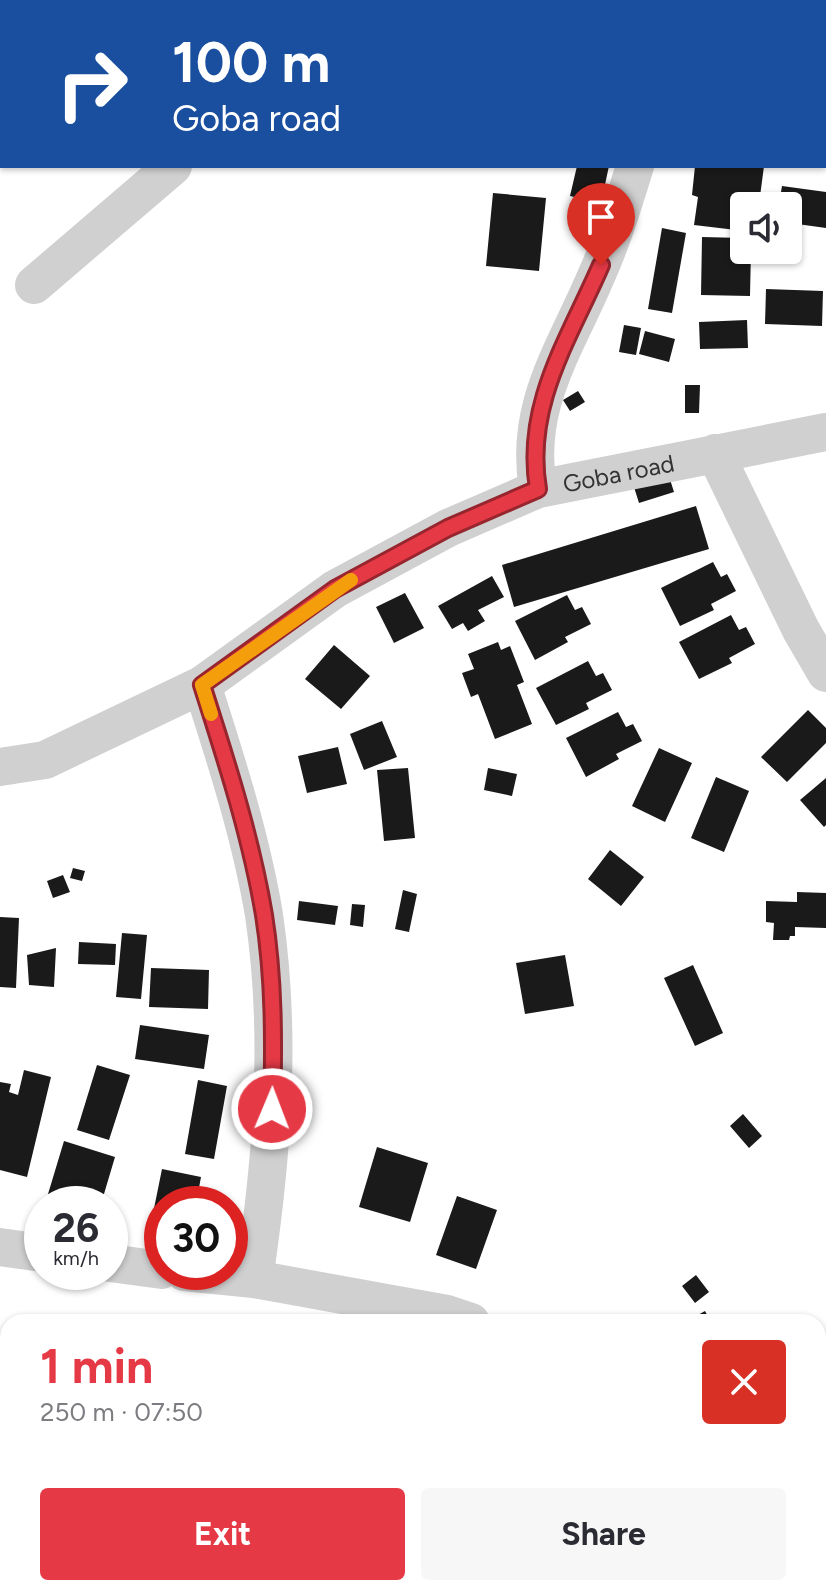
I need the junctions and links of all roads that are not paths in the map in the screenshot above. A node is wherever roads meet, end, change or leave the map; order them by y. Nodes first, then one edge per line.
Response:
1 (171, 168) edge
2 (634, 168) edge
3 (34, 285) dead end
4 (826, 432) edge
5 (715, 453) junction
6 (538, 489) junction
7 (826, 673) edge
8 (202, 685) junction
9 (0, 767) edge
10 (0, 1247) edge
11 (24, 1250) edge
12 (248, 1278) edge
13 (254, 1279) junction
14 (447, 1314) edge

1 - 3 street
2 - 6 street
4 - 5 street, Goba road
5 - 6 street, Goba road
5 - 7 street
6 - 8 street, Goba road
8 - 9 street, Goba road
8 - 13 street
10 - 11 street
12 - 13 street
13 - 14 street

